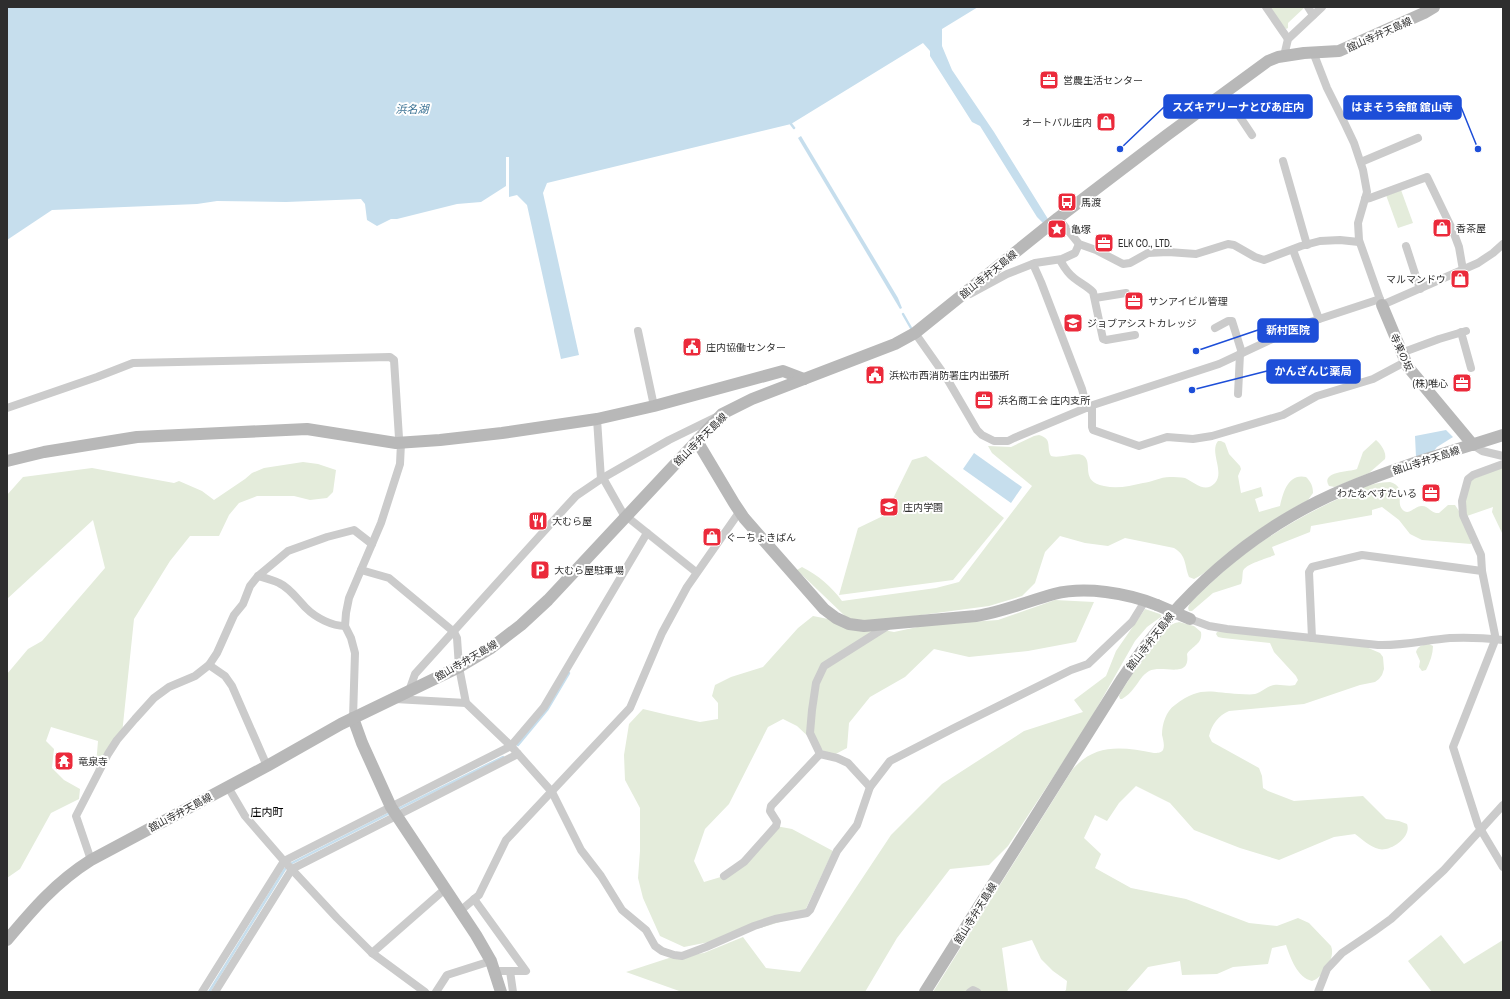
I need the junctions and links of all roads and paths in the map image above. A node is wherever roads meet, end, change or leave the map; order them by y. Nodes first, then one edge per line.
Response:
1 (1266, 7) edge
2 (1308, 7) edge
3 (1322, 7) edge
4 (1434, 7) edge
5 (1313, 16) junction
6 (1288, 39) junction
7 (1313, 52) junction
8 (1284, 56) junction
9 (1224, 93) junction
10 (1252, 135) dead end
11 (1418, 138) dead end
12 (1283, 161) dead end
13 (1361, 162) junction
14 (1365, 199) junction
15 (1058, 218) junction
16 (1359, 242) junction
17 (1079, 244) junction
18 (1503, 244) edge
19 (1307, 245) junction
20 (1406, 246) dead end
21 (1293, 250) junction
22 (1060, 260) junction
23 (1033, 264) junction
24 (1464, 270) junction
25 (994, 276) junction
26 (1420, 289) junction
27 (1126, 293) dead end
28 (1095, 298) junction
29 (1381, 302) junction
30 (1319, 319) junction
31 (1214, 328) dead end
32 (638, 331) dead end
33 (915, 333) junction
34 (1135, 335) dead end
35 (1241, 354) junction
36 (1403, 358) junction
37 (1471, 368) dead end
38 (804, 379) junction
39 (1238, 394) dead end
40 (654, 406) junction
41 (1089, 407) junction
42 (7, 408) edge
43 (722, 414) junction
44 (597, 419) junction
45 (1503, 435) edge
46 (697, 441) junction
47 (401, 443) junction
48 (1473, 445) junction
49 (1503, 456) edge
50 (7, 462) edge
51 (1503, 464) edge
52 (602, 479) junction
53 (740, 511) junction
54 (626, 517) junction
55 (647, 533) junction
56 (372, 544) junction
57 (361, 570) junction
58 (1482, 571) junction
59 (696, 572) junction
60 (258, 576) junction
61 (1145, 600) junction
62 (1190, 619) joint
63 (890, 624) junction
64 (345, 626) junction
65 (454, 632) junction
66 (1312, 638) junction
67 (1494, 639) junction
68 (1503, 640) edge
69 (208, 665) junction
70 (458, 667) junction
71 (409, 691) junction
72 (392, 699) junction
73 (466, 703) junction
74 (353, 718) junction
75 (511, 746) junction
76 (518, 754) junction
77 (820, 754) junction
78 (267, 766) junction
79 (228, 787) junction
80 (870, 787) junction
81 (552, 792) junction
82 (1503, 805) edge
83 (394, 812) junction
84 (1480, 828) junction
85 (91, 860) junction
86 (284, 861) junction
87 (1503, 867) edge
88 (292, 869) junction
89 (724, 876) dead end
90 (445, 889) junction
91 (474, 899) junction
92 (460, 911) junction
93 (7, 940) edge
94 (372, 953) junction
95 (492, 966) junction
96 (510, 971) junction
97 (202, 992) edge
98 (215, 992) edge
99 (425, 992) edge
100 (436, 992) edge
101 (501, 992) edge
102 (513, 992) edge
103 (925, 992) edge
104 (970, 992) edge
105 (977, 992) edge
106 (1318, 992) edge

1 - 6 street
2 - 5 street
3 - 5 street
4 - 7 main road, 舘山寺弁天島線
5 - 6 street
6 - 8 street
7 - 8 main road, 舘山寺弁天島線
7 - 13 street, 寺東の坂
8 - 9 main road, 舘山寺弁天島線
9 - 10 street
9 - 15 main road, 舘山寺弁天島線
11 - 13 street
12 - 19 street
13 - 14 street, 寺東の坂
14 - 16 street, 寺東の坂
14 - 24 street
15 - 17 street
15 - 25 main road, 舘山寺弁天島線
16 - 19 street
16 - 29 street, 寺東の坂
17 - 21 street
17 - 22 street
18 - 24 street
19 - 21 street
20 - 26 street
21 - 30 street
22 - 23 street
22 - 28 street
23 - 25 street
23 - 41 street
24 - 26 street
25 - 33 main road, 舘山寺弁天島線
26 - 29 street
27 - 28 street
28 - 34 street
29 - 30 street
29 - 36 main road, 寺東の坂
30 - 35 street
31 - 35 street
32 - 40 street
33 - 38 main road, 舘山寺弁天島線
33 - 41 street
35 - 39 street
35 - 41 street
36 - 37 street
36 - 41 street
36 - 48 main road, 寺東の坂
38 - 40 main road
38 - 43 main road, 舘山寺弁天島線
40 - 44 main road
42 - 47 street
43 - 46 main road, 舘山寺弁天島線
43 - 52 street
44 - 47 main road
44 - 52 street
45 - 48 main road, 舘山寺弁天島線
46 - 53 main road
46 - 54 main road, 舘山寺弁天島線
47 - 50 main road
47 - 56 street
48 - 49 street
48 - 103 main road, 舘山寺弁天島線
51 - 58 street
52 - 54 street
52 - 65 street
53 - 59 street
53 - 63 main road
54 - 55 street
54 - 70 main road, 舘山寺弁天島線
55 - 59 street
55 - 75 street
56 - 57 street
56 - 60 street
57 - 64 street
57 - 65 street
58 - 66 street
58 - 67 street
59 - 81 street
60 - 64 street
60 - 69 street
61 - 62 main road, bridge
61 - 63 main road
61 - 80 street
62 - 66 street
63 - 77 street
64 - 74 street
65 - 70 street
65 - 71 street
66 - 67 street
67 - 68 street
67 - 84 street
69 - 78 street
69 - 85 street
70 - 71 main road, 舘山寺弁天島線
70 - 73 street
71 - 72 main road, 舘山寺弁天島線
72 - 73 street
72 - 74 main road, 舘山寺弁天島線
73 - 75 street
74 - 78 main road, 舘山寺弁天島線
74 - 83 main road
75 - 76 street
75 - 83 street
76 - 81 street
76 - 83 street
77 - 80 street
77 - 89 street
78 - 79 main road, 舘山寺弁天島線
79 - 85 main road, 舘山寺弁天島線
79 - 86 street
80 - 81 street
81 - 91 street
82 - 84 street
83 - 86 street
83 - 88 street
83 - 90 main road
84 - 87 street
84 - 106 street
85 - 93 main road, 舘山寺弁天島線
86 - 88 street
86 - 97 street
88 - 94 street
88 - 98 street
90 - 92 main road
90 - 94 street
91 - 92 street
91 - 96 street
92 - 95 main road
94 - 99 street
95 - 96 street
95 - 100 street
95 - 101 main road
96 - 102 street
104 - 105 street

